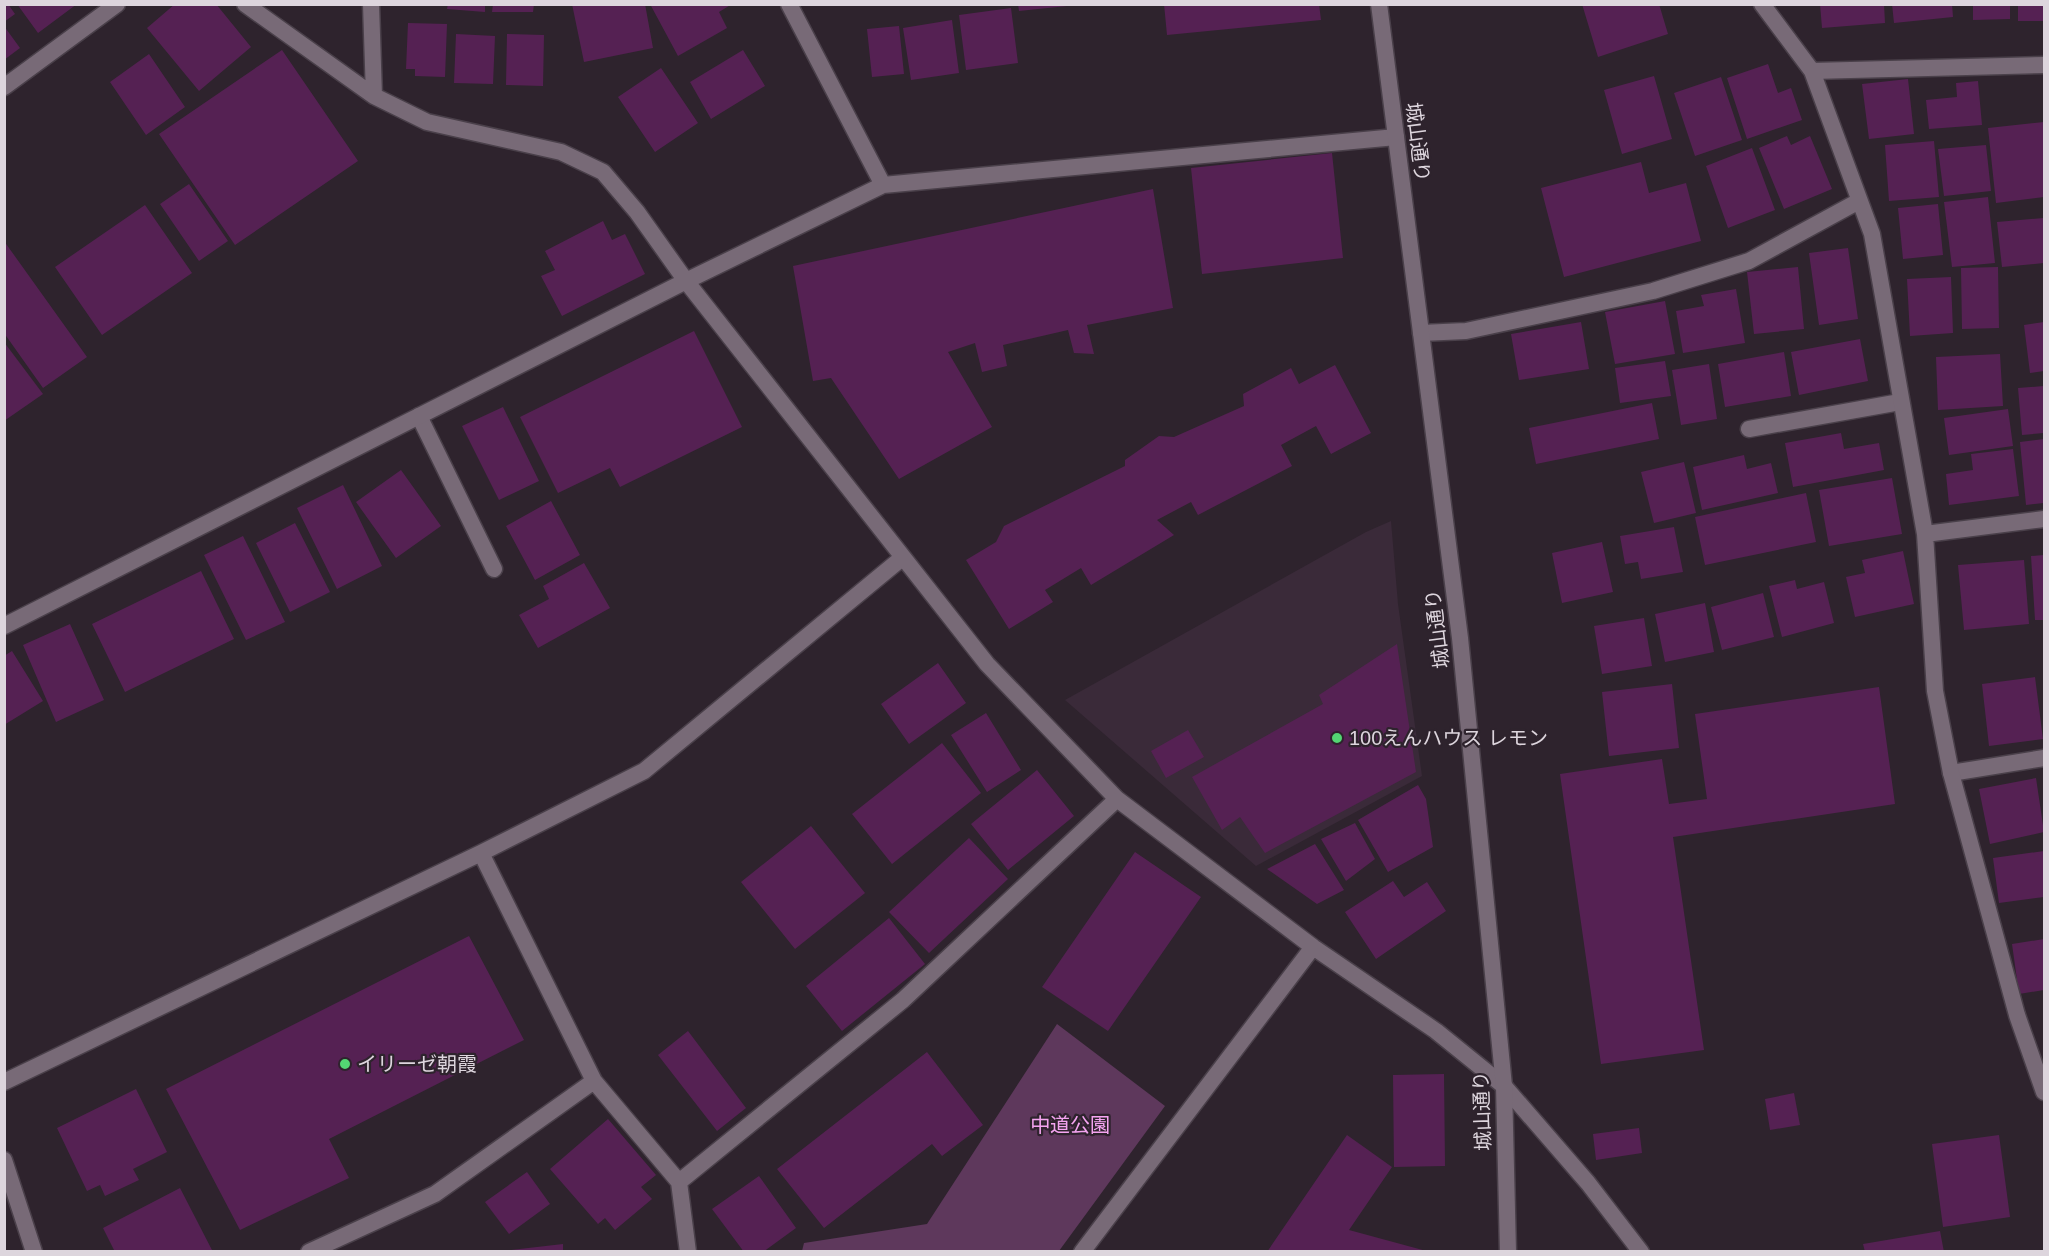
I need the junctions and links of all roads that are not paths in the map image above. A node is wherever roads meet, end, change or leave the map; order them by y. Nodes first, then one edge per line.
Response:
1 (117, 4) edge
2 (245, 4) edge
3 (371, 4) edge
4 (789, 4) edge
5 (1379, 4) edge
6 (1762, 4) edge
7 (2044, 65) edge
8 (1812, 71) junction
9 (4, 87) edge
10 (374, 96) junction
11 (1396, 137) junction
12 (883, 185) junction
13 (1859, 201) junction
14 (686, 281) junction
15 (1422, 333) junction
16 (1900, 402) junction
17 (419, 416) junction
18 (1749, 429) dead end
19 (2044, 519) edge
20 (1925, 534) junction
21 (902, 558) junction
22 (494, 569) dead end
23 (4, 626) edge
24 (2044, 758) edge
25 (1951, 773) junction
26 (1117, 799) junction
27 (481, 853) junction
28 (1313, 947) junction
29 (594, 1081) junction
30 (4, 1082) edge
31 (1504, 1086) junction
32 (2044, 1092) edge
33 (4, 1160) edge
34 (679, 1182) junction
35 (34, 1251) edge
36 (309, 1251) edge
37 (688, 1251) edge
38 (1082, 1251) edge
39 (1508, 1251) edge
40 (1641, 1251) edge

1 - 9 street
2 - 10 street
3 - 10 street
4 - 12 street
5 - 11 street, 城山通り
6 - 8 street
7 - 8 street
8 - 13 street
10 - 14 street
11 - 12 street
11 - 15 street, 城山通り
12 - 14 street
13 - 15 street
13 - 16 street
14 - 17 street
14 - 21 street
15 - 31 street, 城山通り
16 - 18 street
16 - 20 street
17 - 22 street
17 - 23 street
19 - 20 street
20 - 25 street
21 - 26 street
21 - 27 street
24 - 25 street
25 - 32 street
26 - 28 street
26 - 34 street
27 - 29 street
27 - 30 street
28 - 31 street
28 - 38 street
29 - 34 street
29 - 36 street
31 - 39 street, 城山通り
31 - 40 street
33 - 35 street
34 - 37 street

